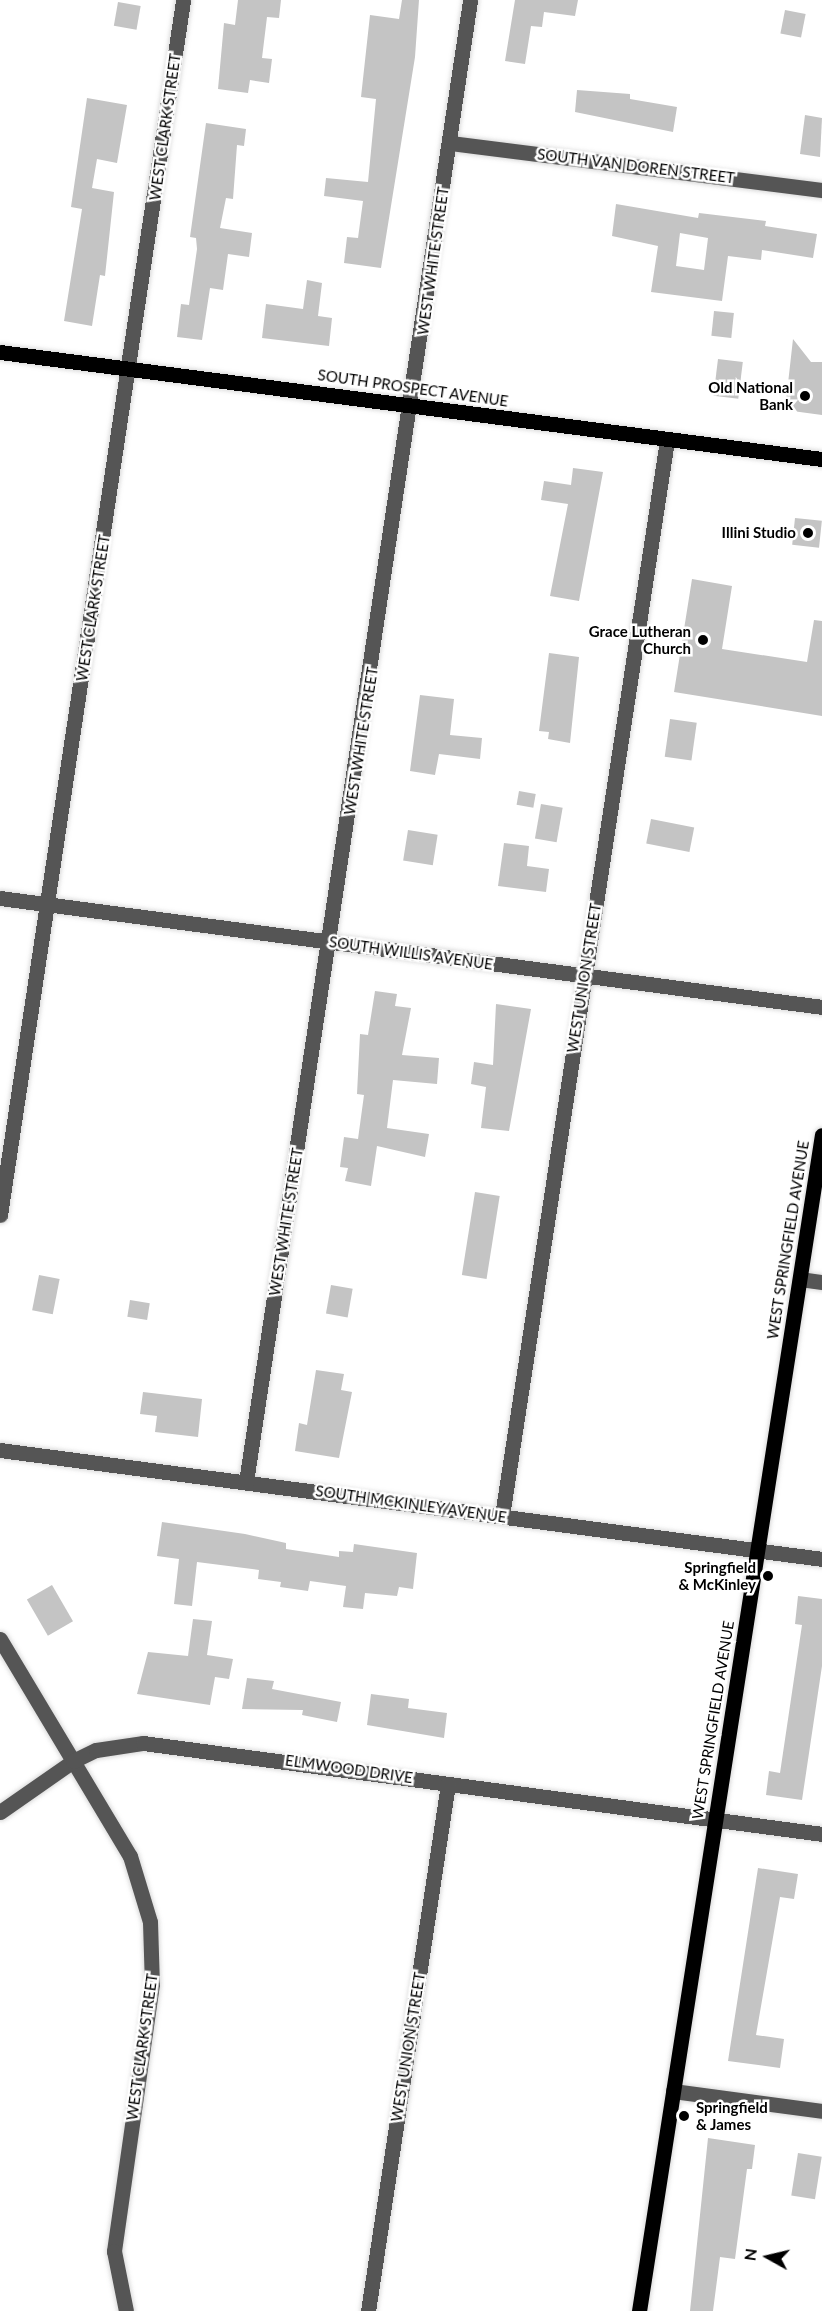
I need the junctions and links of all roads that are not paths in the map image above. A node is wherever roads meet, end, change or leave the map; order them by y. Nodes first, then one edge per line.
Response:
1 (183, 0) edge
2 (470, 0) edge
3 (450, 143) junction
4 (822, 190) edge
5 (0, 351) edge
6 (129, 369) junction
7 (412, 406) junction
8 (667, 440) junction
9 (822, 459) edge
10 (0, 898) edge
11 (47, 905) junction
12 (330, 942) junction
13 (585, 976) junction
14 (822, 1007) edge
15 (822, 1135) edge
16 (0, 1215) edge
17 (800, 1280) junction
18 (822, 1282) edge
19 (0, 1450) edge
20 (246, 1482) junction
21 (502, 1516) junction
22 (758, 1550) junction
23 (822, 1559) edge
24 (0, 1639) edge
25 (73, 1761) junction
26 (448, 1784) junction
27 (0, 1812) edge
28 (716, 1818) junction
29 (822, 1834) edge
30 (673, 2091) junction
31 (822, 2111) edge
32 (126, 2311) edge
33 (368, 2311) edge
34 (639, 2311) edge

1 - 6 street, WEST CLARK STREET
2 - 3 street, WEST WHITE STREET
3 - 4 street, SOUTH VAN DOREN STREET
3 - 7 street, WEST WHITE STREET
5 - 6 main road, SOUTH PROSPECT AVENUE
6 - 7 main road, SOUTH PROSPECT AVENUE
6 - 11 street, WEST CLARK STREET
7 - 8 main road, SOUTH PROSPECT AVENUE
7 - 12 street, WEST WHITE STREET
8 - 9 main road, SOUTH PROSPECT AVENUE
8 - 13 street, WEST UNION STREET
10 - 11 street, SOUTH WILLIS AVENUE
11 - 12 street, SOUTH WILLIS AVENUE
11 - 16 street, WEST CLARK STREET
12 - 13 street, SOUTH WILLIS AVENUE
12 - 20 street, WEST WHITE STREET
13 - 14 street, SOUTH WILLIS AVENUE
13 - 21 street, WEST UNION STREET
15 - 17 main road, WEST SPRINGFIELD AVENUE
17 - 18 street
17 - 22 main road, WEST SPRINGFIELD AVENUE
19 - 20 street, SOUTH MCKINLEY AVENUE
20 - 21 street, SOUTH MCKINLEY AVENUE
21 - 22 street, SOUTH MCKINLEY AVENUE
22 - 23 street, SOUTH MCKINLEY AVENUE
22 - 28 main road, WEST SPRINGFIELD AVENUE
24 - 25 street, WEST CLARK STREET
25 - 26 street, ELMWOOD DRIVE
25 - 27 street, ELMWOOD DRIVE
25 - 32 street, WEST CLARK STREET
26 - 28 street, ELMWOOD DRIVE
26 - 33 street, WEST UNION STREET
28 - 29 street, ELMWOOD DRIVE
28 - 30 main road, WEST SPRINGFIELD AVENUE
30 - 31 street
30 - 34 main road, WEST SPRINGFIELD AVENUE

